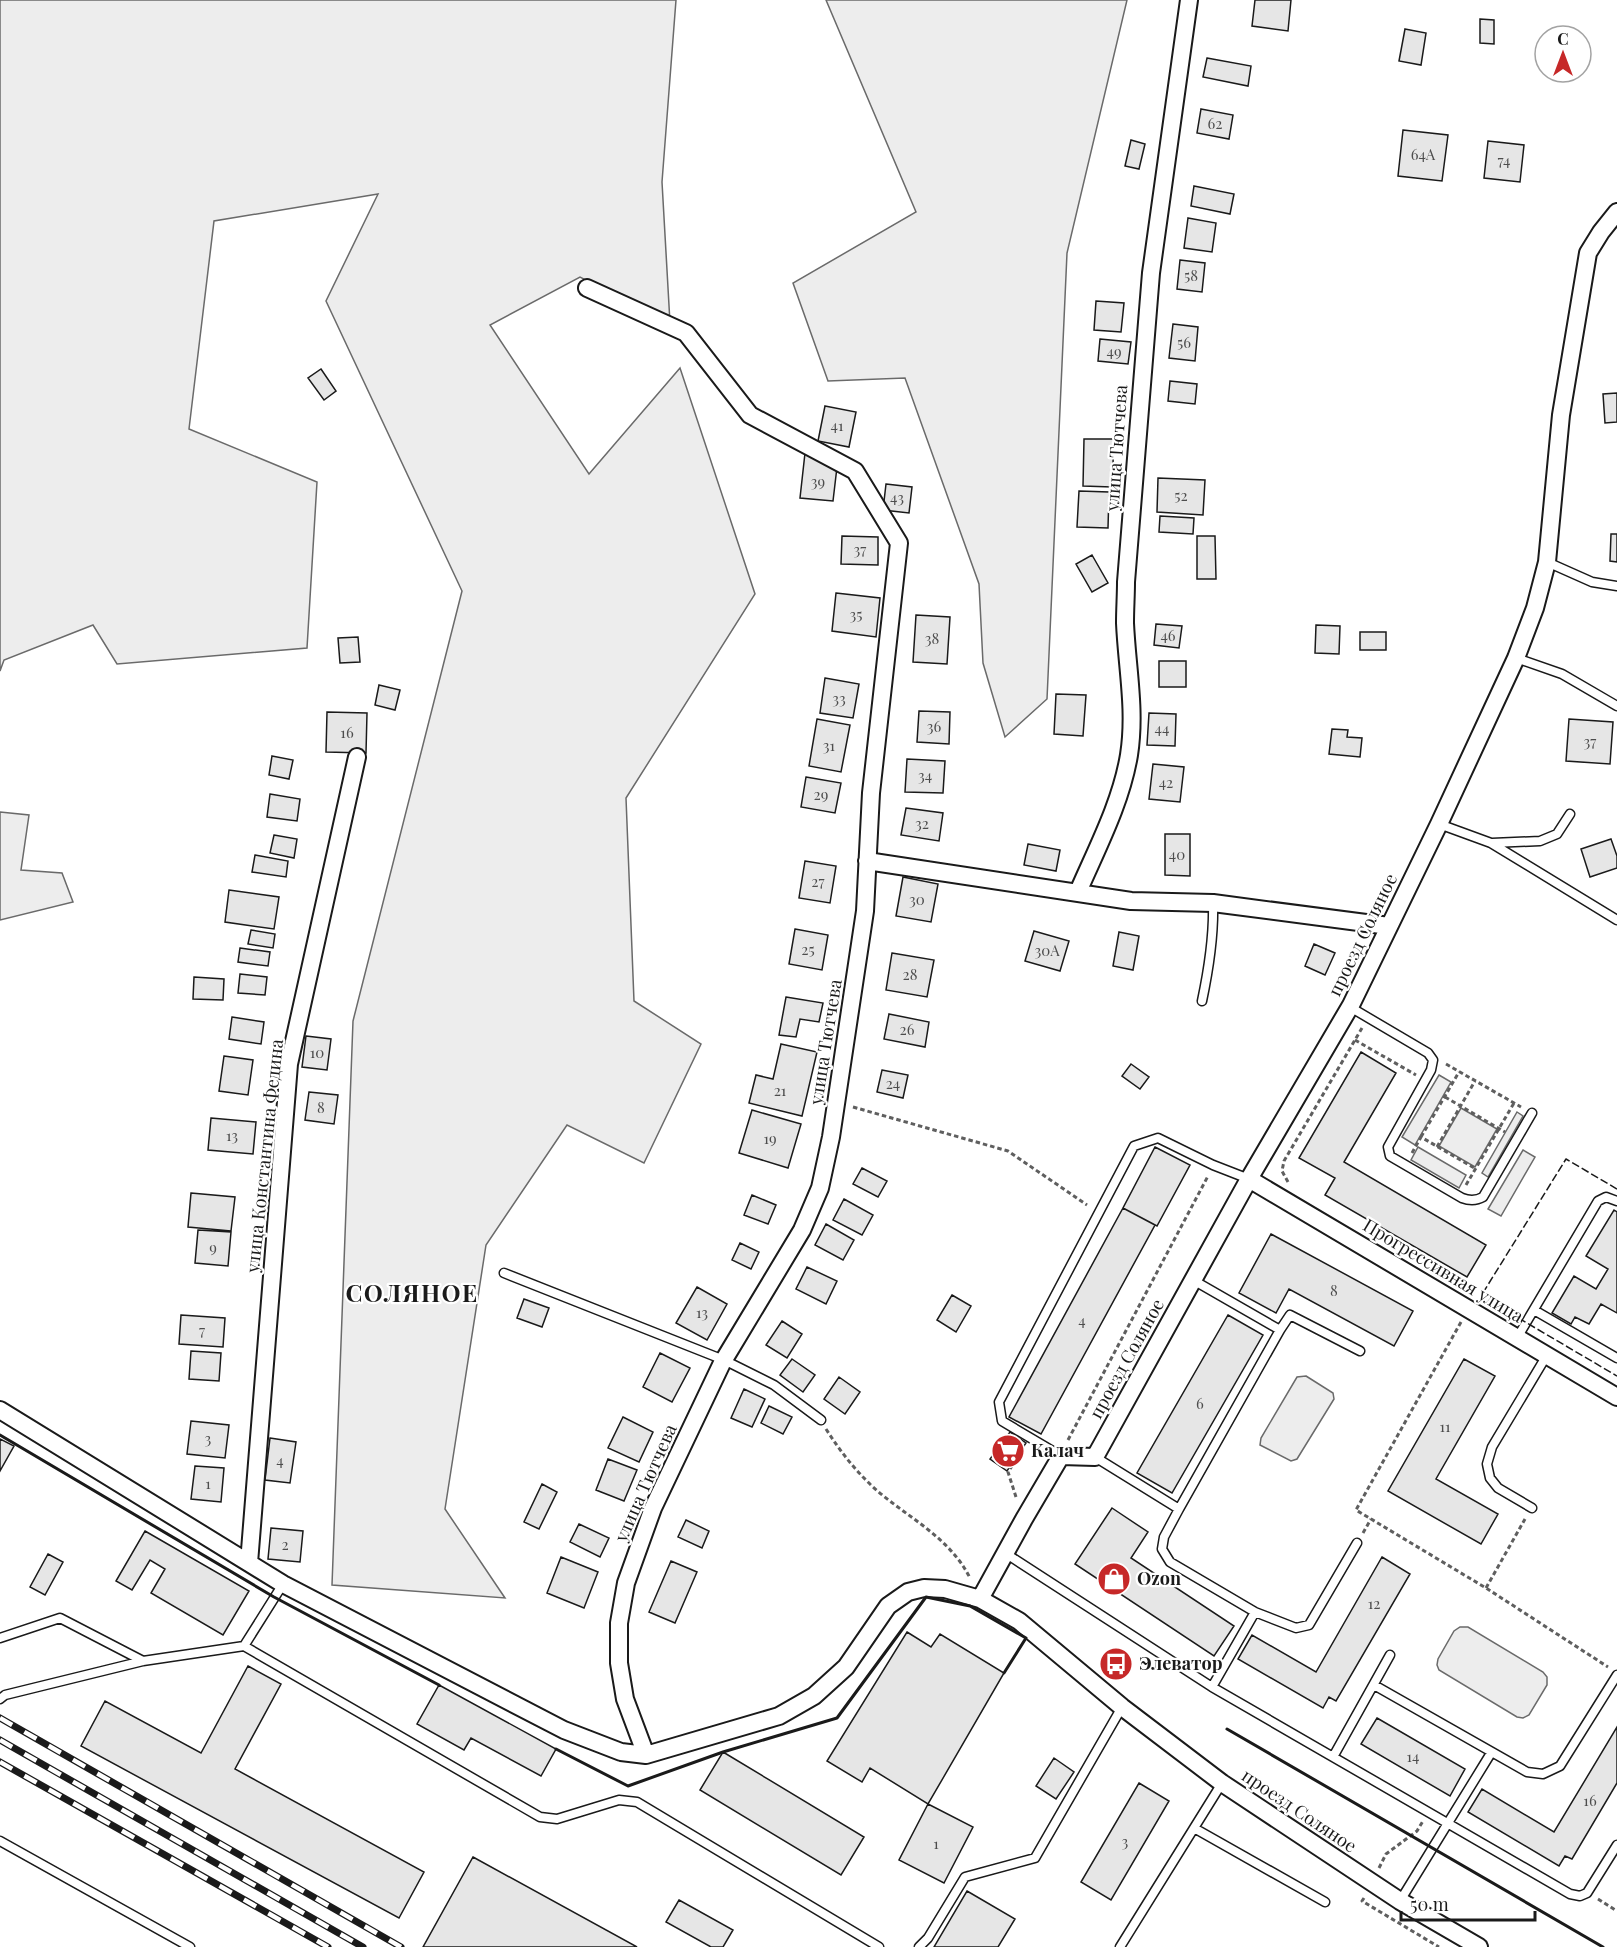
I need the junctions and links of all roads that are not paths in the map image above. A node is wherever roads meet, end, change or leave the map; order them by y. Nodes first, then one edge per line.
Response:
1 (1189, 0) edge
2 (1617, 212) edge
3 (588, 288) dead end
4 (1546, 562) junction
5 (1617, 586) edge
6 (1516, 658) junction
7 (1617, 706) edge
8 (357, 757) dead end
9 (1570, 814) dead end
10 (1439, 824) junction
11 (1491, 843) junction
12 (867, 861) junction
13 (1078, 892) junction
14 (1213, 903) junction
15 (1617, 920) edge
16 (1389, 926) junction
17 (1202, 1001) dead end
18 (1350, 1007) junction
19 (1532, 1113) road end
20 (1249, 1179) junction
21 (1617, 1201) edge
22 (504, 1273) dead end
23 (1193, 1280) junction
24 (1534, 1310) junction
25 (1280, 1330) junction
26 (1517, 1338) junction
27 (1360, 1352) dead end
28 (1547, 1355) junction
29 (1617, 1358) edge
30 (724, 1360) junction
31 (1617, 1397) edge
32 (0, 1410) edge
33 (821, 1420) road end
34 (1061, 1456) junction
35 (1095, 1457) junction
36 (1532, 1508) road end
37 (1179, 1509) junction
38 (1357, 1543) dead end
39 (1005, 1553) junction
40 (249, 1563) junction
41 (283, 1584) junction
42 (980, 1599) junction
43 (1256, 1612) junction
44 (0, 1638) edge
45 (244, 1646) junction
46 (1390, 1655) dead end
47 (143, 1661) junction
48 (1617, 1674) edge
49 (1374, 1685) junction
50 (1212, 1687) junction
51 (0, 1699) edge
52 (1122, 1707) junction
53 (1491, 1753) junction
54 (646, 1755) junction
55 (1333, 1757) junction
56 (1222, 1784) junction
57 (1448, 1823) junction
58 (1194, 1828) junction
59 (0, 1841) edge
60 (1617, 1845) edge
61 (1400, 1901) junction
62 (1325, 1902) dead end
63 (875, 1946) edge
64 (189, 1947) edge
65 (919, 1947) edge
66 (1120, 1947) edge
67 (1479, 1947) edge

1 - 13 street, улица Тютчева
2 - 4 street, проезд Соляное
3 - 12 street, улица Тютчева
4 - 5 lane
4 - 6 street, проезд Соляное
6 - 7 lane
6 - 10 street, проезд Соляное
8 - 40 street, улица Константина Федина
9 - 11 lane
10 - 11 lane
10 - 16 street, проезд Соляное
11 - 15 lane
12 - 13 street
12 - 30 street, улица Тютчева
13 - 14 street
14 - 16 street
14 - 17 lane
16 - 18 street, проезд Соляное
18 - 19 lane
18 - 20 street, проезд Соляное
20 - 23 street, проезд Соляное
20 - 26 street, Прогрессивная улица
20 - 34 lane
21 - 24 lane
22 - 30 lane
23 - 25 lane
23 - 35 street, проезд Соляное
24 - 26 lane
24 - 29 lane
25 - 27 lane
25 - 37 lane
26 - 28 street, Прогрессивная улица
28 - 31 street, Прогрессивная улица
28 - 36 lane
30 - 33 lane
30 - 54 street, улица Тютчева
32 - 40 street
34 - 35 street
34 - 39 street
35 - 37 lane
37 - 43 lane
38 - 43 lane
39 - 42 street
39 - 50 lane
40 - 41 street
41 - 45 lane
41 - 54 street
42 - 52 street, проезд Соляное
42 - 54 street
43 - 50 lane
44 - 47 lane
45 - 47 lane
45 - 63 lane
46 - 49 lane
47 - 51 lane
48 - 53 lane
49 - 53 lane
49 - 55 lane
50 - 55 lane
52 - 56 street, проезд Соляное
52 - 65 lane
53 - 57 lane
55 - 57 lane
56 - 58 lane
56 - 61 street, проезд Соляное
57 - 60 lane
57 - 61 lane
58 - 62 lane
58 - 66 lane
59 - 64 lane
61 - 67 street, проезд Соляное

